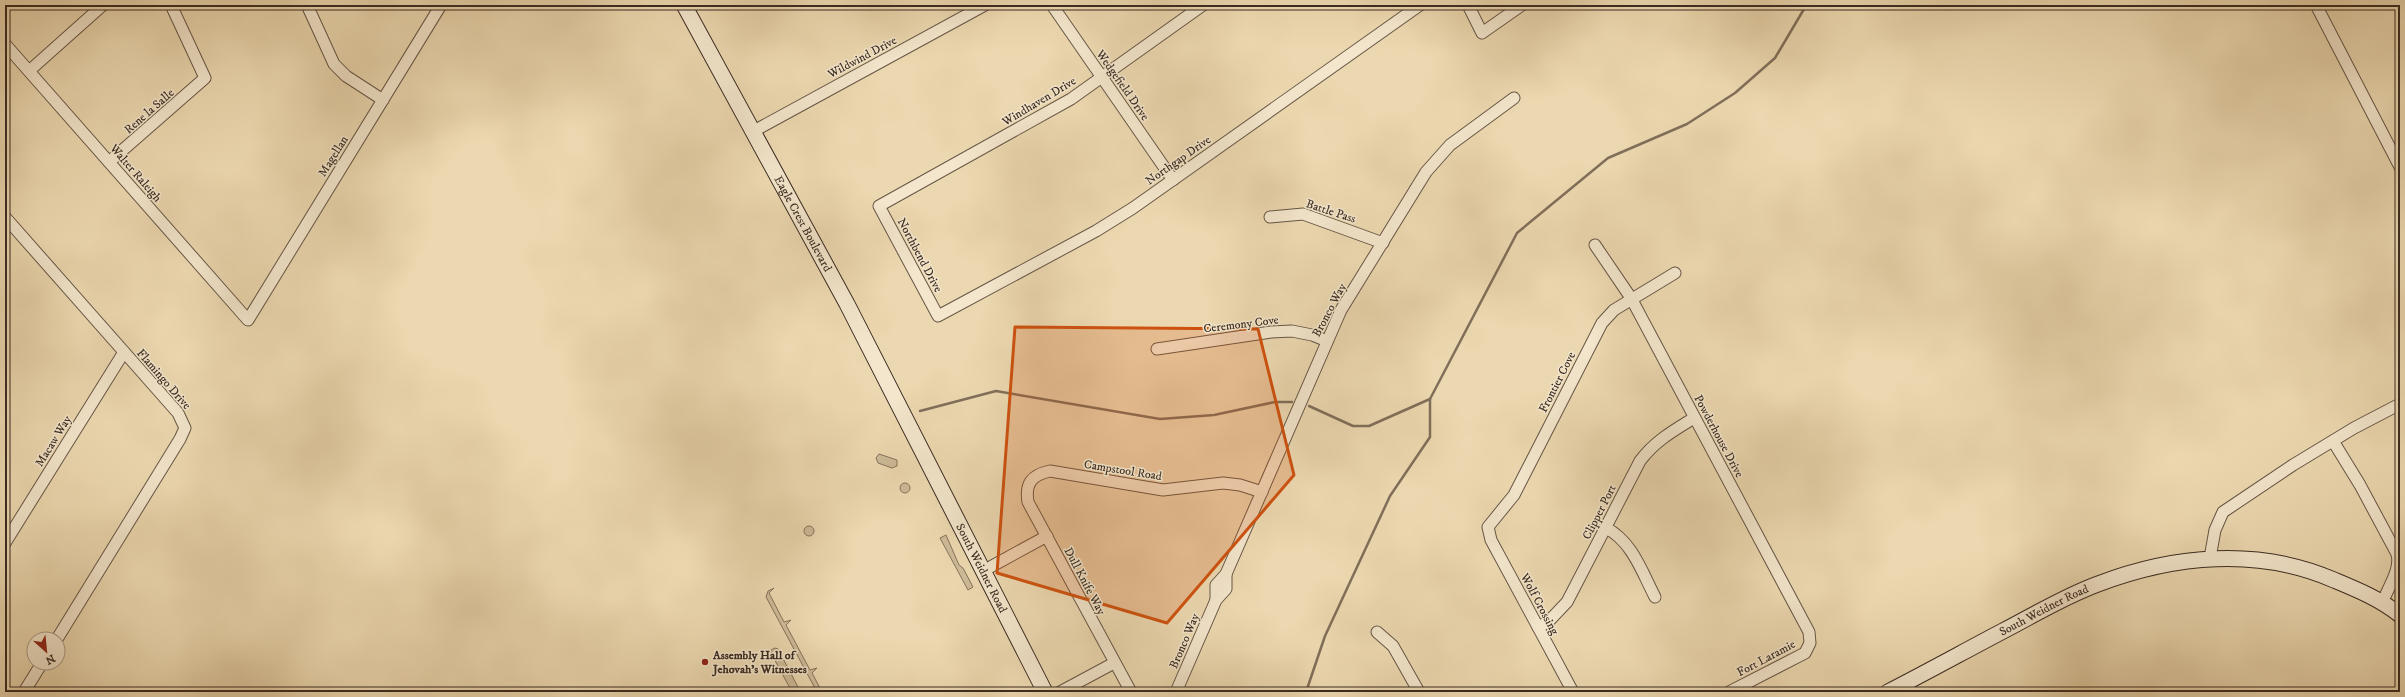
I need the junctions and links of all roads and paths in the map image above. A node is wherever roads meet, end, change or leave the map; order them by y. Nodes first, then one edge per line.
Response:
1 (103, 5) edge
2 (171, 5) edge
3 (307, 5) edge
4 (441, 5) edge
5 (684, 5) edge
6 (985, 5) edge
7 (1052, 5) edge
8 (1203, 5) edge
9 (1420, 5) edge
10 (1468, 5) edge
11 (1522, 5) edge
12 (2316, 5) edge
13 (5, 44) edge
14 (29, 71) junction
15 (1102, 77) junction
16 (1514, 98) dead end
17 (383, 100) junction
18 (752, 132) junction
19 (109, 162) junction
20 (2400, 167) edge
21 (1173, 180) junction
22 (879, 206) joint
23 (5, 217) edge
24 (1270, 217) dead end
25 (1383, 243) junction
26 (1595, 245) dead end
27 (1675, 273) dead end
28 (1631, 298) junction
29 (938, 316) joint
30 (248, 320) joint
31 (1327, 341) junction
32 (1157, 349) dead end
33 (124, 352) junction
34 (2400, 404) edge
35 (1694, 418) junction
36 (2334, 441) junction
37 (920, 443) joint
38 (1029, 480) joint
39 (1262, 492) junction
40 (1488, 527) joint
41 (1606, 528) junction
42 (1047, 536) junction
43 (5, 543) edge
44 (2210, 558) junction
45 (983, 571) junction
46 (1655, 597) dead end
47 (2383, 601) junction
48 (2400, 615) edge
49 (1538, 627) junction
50 (62, 631) edge
51 (1377, 632) dead end
52 (1810, 643) joint
53 (1114, 663) junction
54 (37, 671) edge
55 (24, 692) edge
56 (1045, 692) edge
57 (1060, 692) edge
58 (1131, 692) edge
59 (1176, 692) edge
60 (1420, 692) edge
61 (1573, 692) edge
62 (1729, 692) edge
63 (1888, 692) edge

1 - 14 street
2 - 19 street, Rene la Salle
3 - 17 street
4 - 17 street, Magellan
5 - 18 main road, Eagle Crest Boulevard
6 - 18 street, Wildwind Drive
7 - 15 street, Wedgefield Drive
8 - 15 street, Windhaven Drive
9 - 21 street, Northgap Drive
10 - 11 street
12 - 20 street
13 - 14 street, Walter Raleigh
14 - 19 street, Walter Raleigh
15 - 21 street, Wedgefield Drive
15 - 22 street, Windhaven Drive
16 - 25 street, Bronco Way
17 - 30 street, Magellan
18 - 37 main road, Eagle Crest Boulevard
19 - 30 street, Walter Raleigh
21 - 29 street, Northgap Drive
22 - 29 street, Northbend Drive
23 - 33 street, Flamingo Drive
24 - 25 street, Battle Pass
25 - 31 street, Bronco Way
26 - 28 street, Powderhouse Drive
27 - 28 street, Frontier Cove
28 - 35 street, Powderhouse Drive
28 - 40 street, Frontier Cove
31 - 32 street, Ceremony Cove
31 - 39 street, Bronco Way
33 - 43 street, Macaw Way
33 - 50 street, Flamingo Drive
34 - 36 street
35 - 41 street, Clipper Port
35 - 52 street, Powderhouse Drive
36 - 44 street
36 - 47 street
37 - 45 main road, South Weidner Road
38 - 39 street, Campstool Road
38 - 42 street, Dull Knife Way
39 - 59 street, Bronco Way
40 - 49 street, Wolf Crossing
41 - 46 street
41 - 49 street, Clipper Port
42 - 45 street
42 - 53 street, Dull Knife Way
44 - 47 main road, South Weidner Road
44 - 63 main road, South Weidner Road
45 - 56 main road, South Weidner Road
47 - 48 main road, South Weidner Road
49 - 61 street, Wolf Crossing
51 - 60 street
52 - 62 street, Fort Laramie
53 - 57 street
53 - 58 street, Dull Knife Way
54 - 55 street

